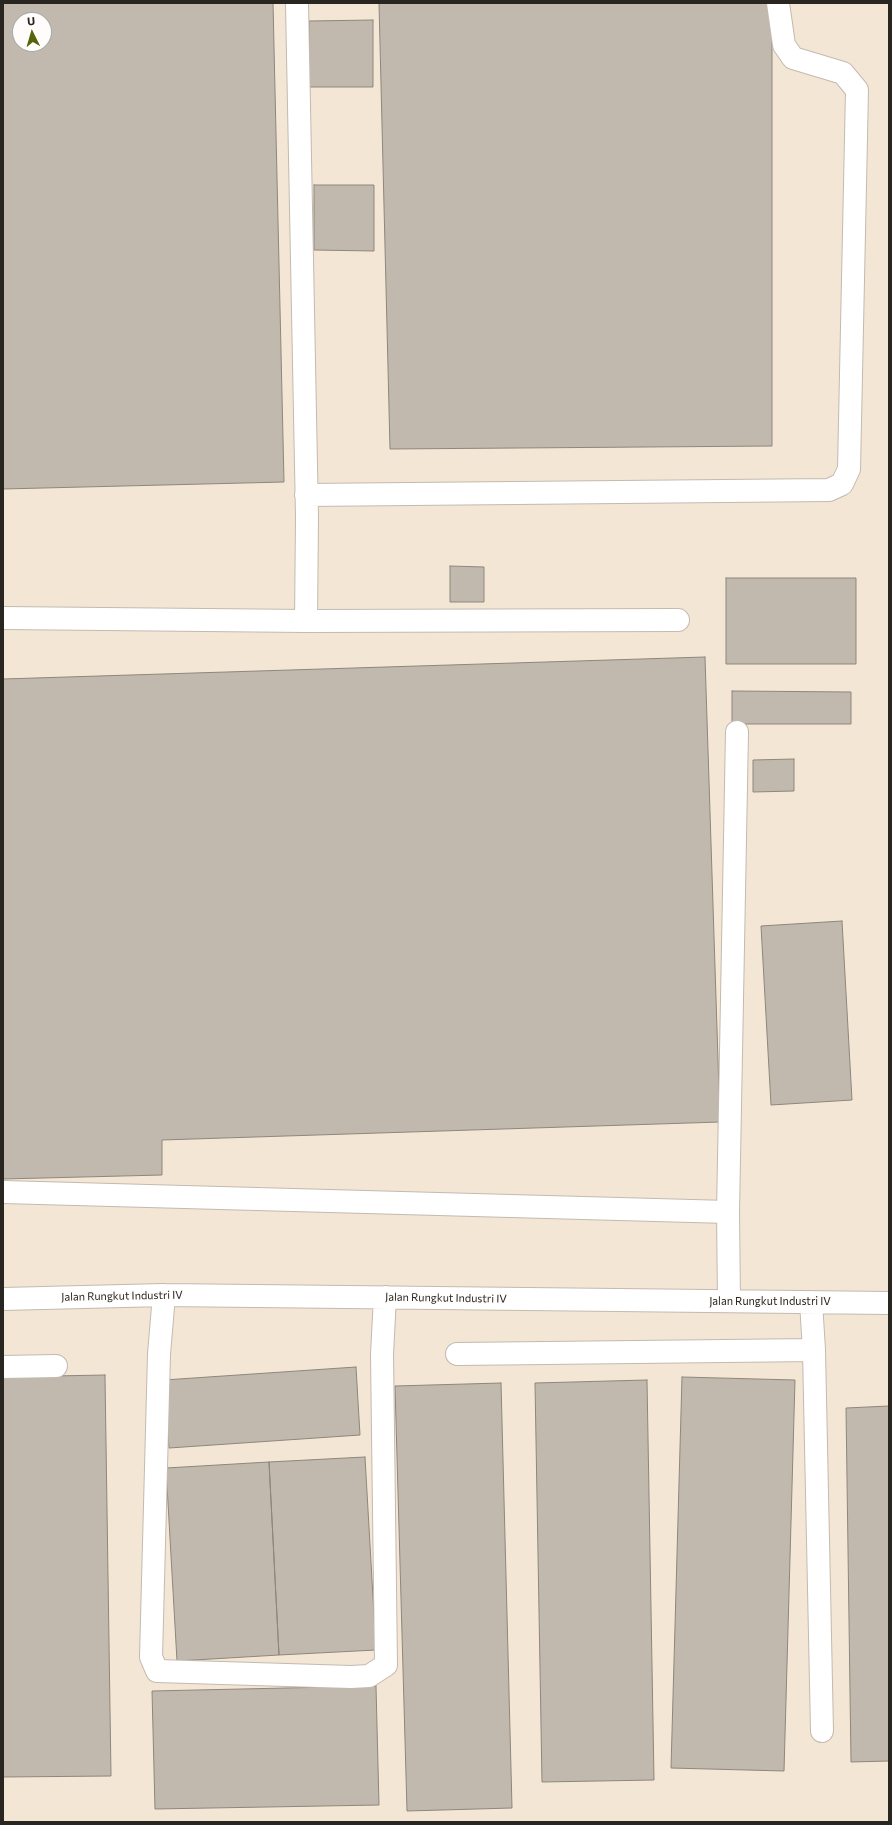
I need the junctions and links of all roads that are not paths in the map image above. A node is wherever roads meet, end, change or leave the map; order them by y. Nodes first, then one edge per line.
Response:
1 (297, 3) edge
2 (778, 3) edge
3 (306, 495) junction
4 (3, 618) edge
5 (678, 620) dead end
6 (306, 621) junction
7 (737, 732) dead end
8 (3, 1192) edge
9 (728, 1212) junction
10 (164, 1295) junction
11 (385, 1297) junction
12 (3, 1299) edge
13 (729, 1301) junction
14 (811, 1302) junction
15 (889, 1303) edge
16 (814, 1350) junction
17 (457, 1354) dead end
18 (56, 1366) dead end
19 (3, 1367) edge
20 (822, 1731) dead end

1 - 3 street
2 - 3 street
3 - 6 street
4 - 6 street
5 - 6 street
7 - 9 street
8 - 9 street
9 - 13 street
10 - 11 street, Jalan Rungkut Industri IV
10 - 11 street
10 - 12 street, Jalan Rungkut Industri IV
11 - 13 street, Jalan Rungkut Industri IV
13 - 14 street, Jalan Rungkut Industri IV
14 - 15 street, Jalan Rungkut Industri IV
14 - 16 street
16 - 17 street
16 - 20 street
18 - 19 street

